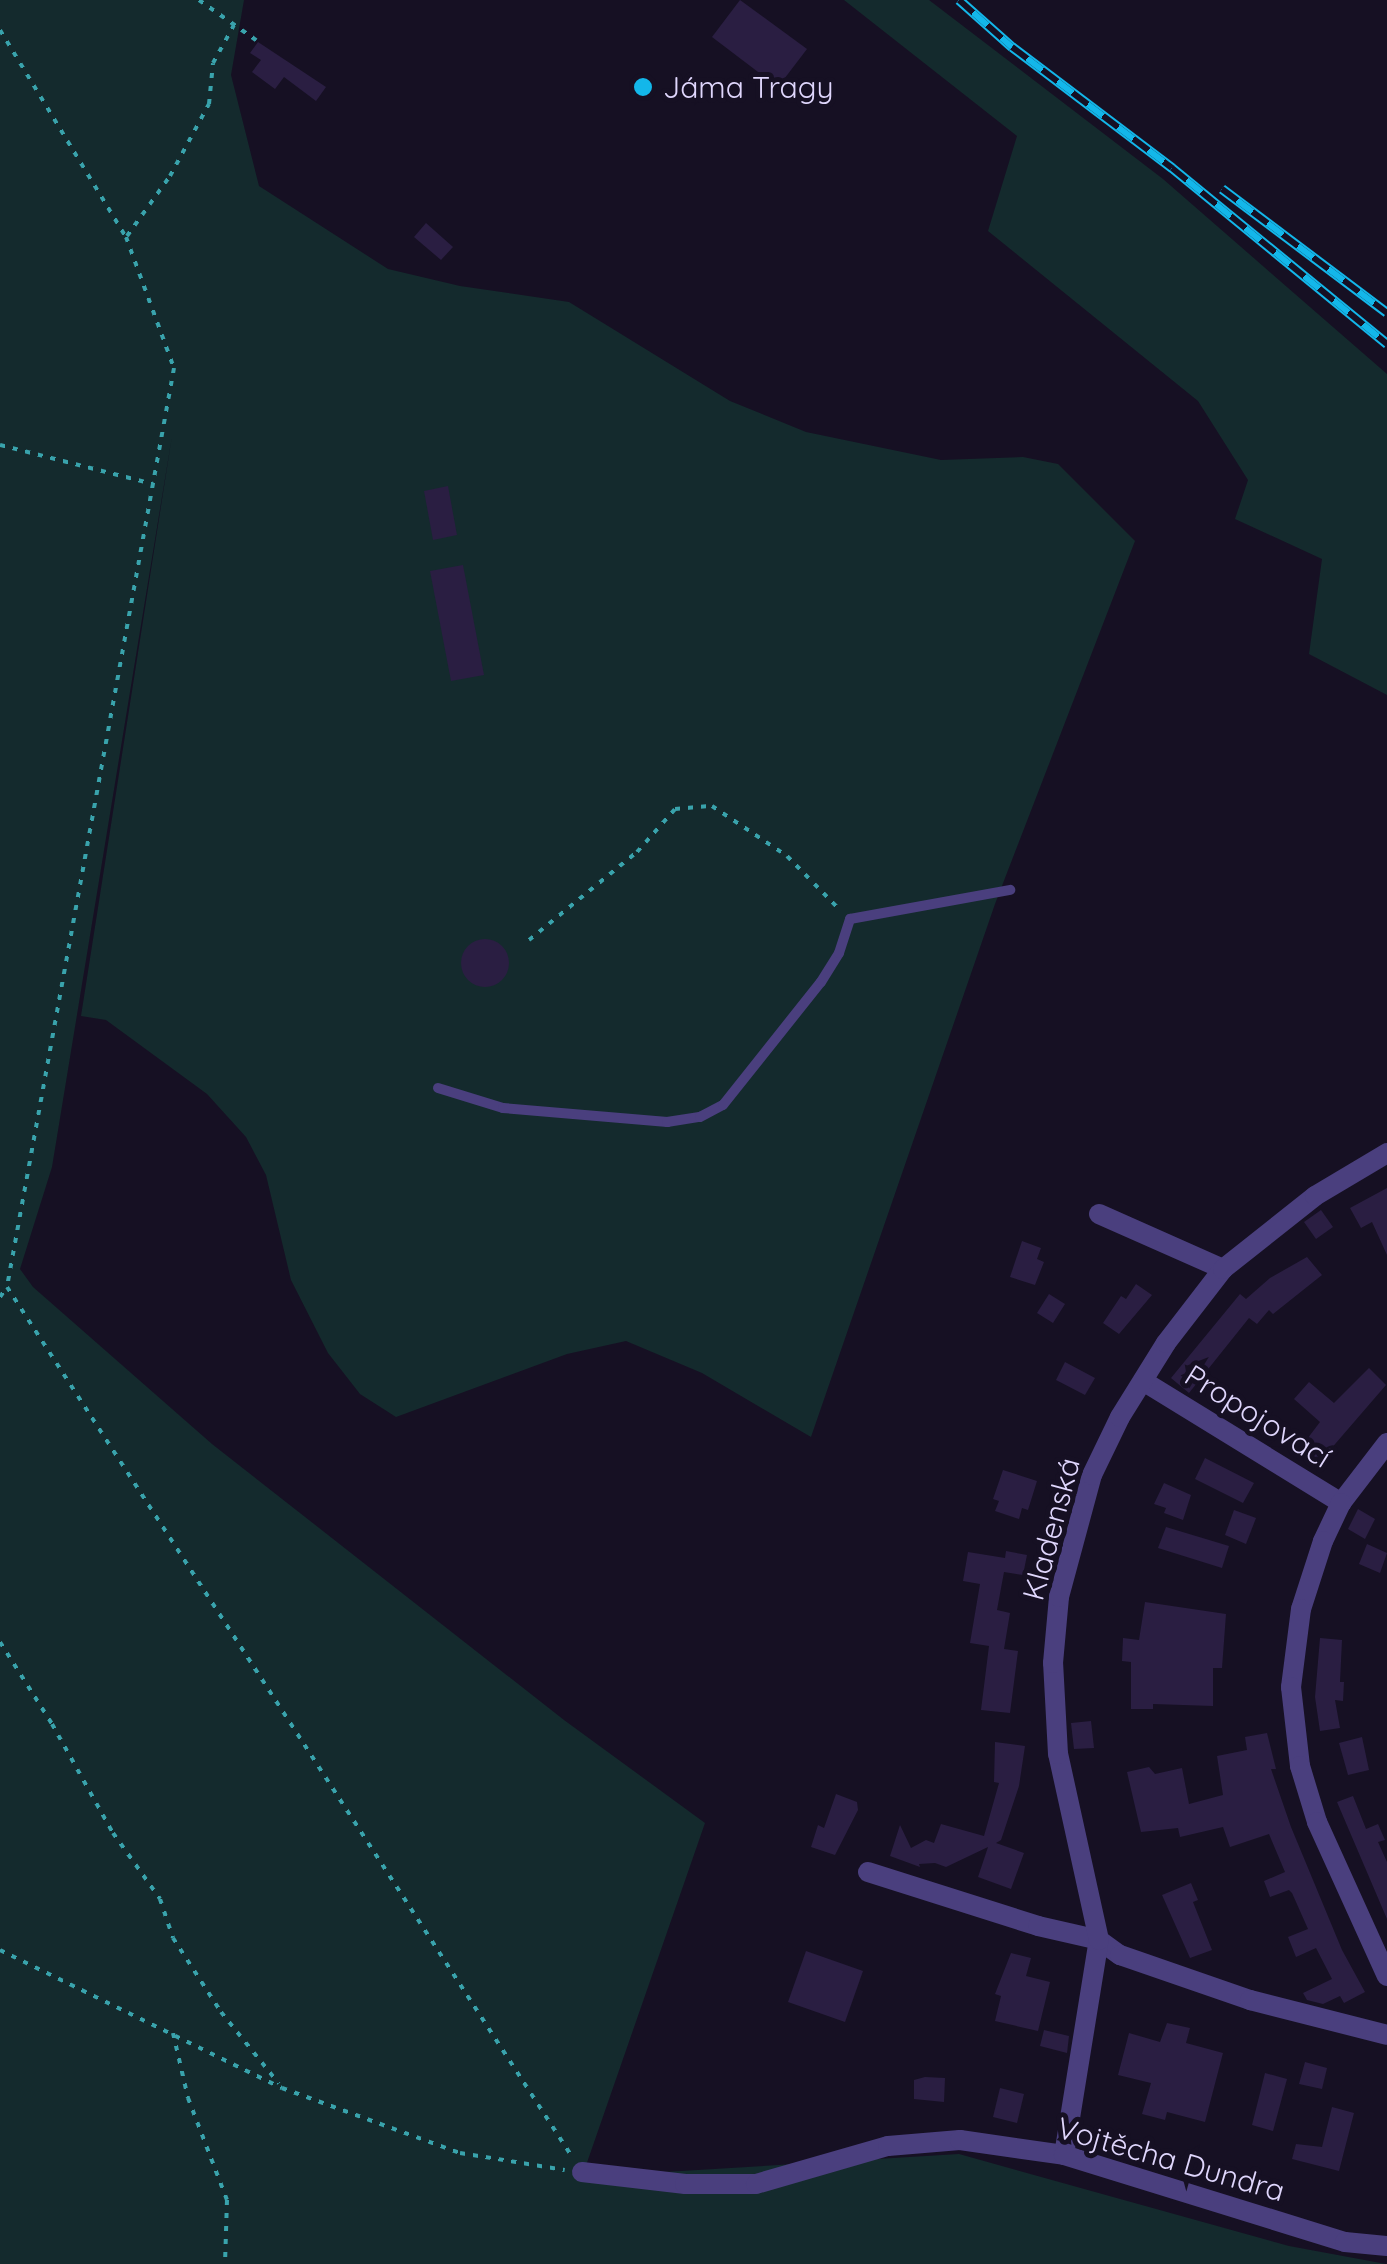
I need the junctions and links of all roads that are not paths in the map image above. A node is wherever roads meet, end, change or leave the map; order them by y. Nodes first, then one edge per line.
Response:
1 (1010, 890) dead end
2 (438, 1088) dead end
3 (1387, 1154) edge
4 (1099, 1214) dead end
5 (1223, 1269) junction
6 (1143, 1381) junction
7 (1387, 1444) edge
8 (1341, 1502) junction
9 (868, 1872) dead end
10 (1100, 1940) junction
11 (1387, 1976) edge
12 (1387, 2035) edge
13 (1064, 2156) junction
14 (582, 2172) road end
15 (1387, 2246) edge

1 - 2 lane
3 - 5 street, Kladenská
4 - 5 street
5 - 6 street, Kladenská
6 - 8 street, Propojovací
6 - 10 street, Kladenská
7 - 8 street
8 - 11 street
9 - 10 street
10 - 12 street
10 - 13 street, Kladenská
13 - 14 street, Vojtěcha Dundra
13 - 15 street, Vojtěcha Dundra

